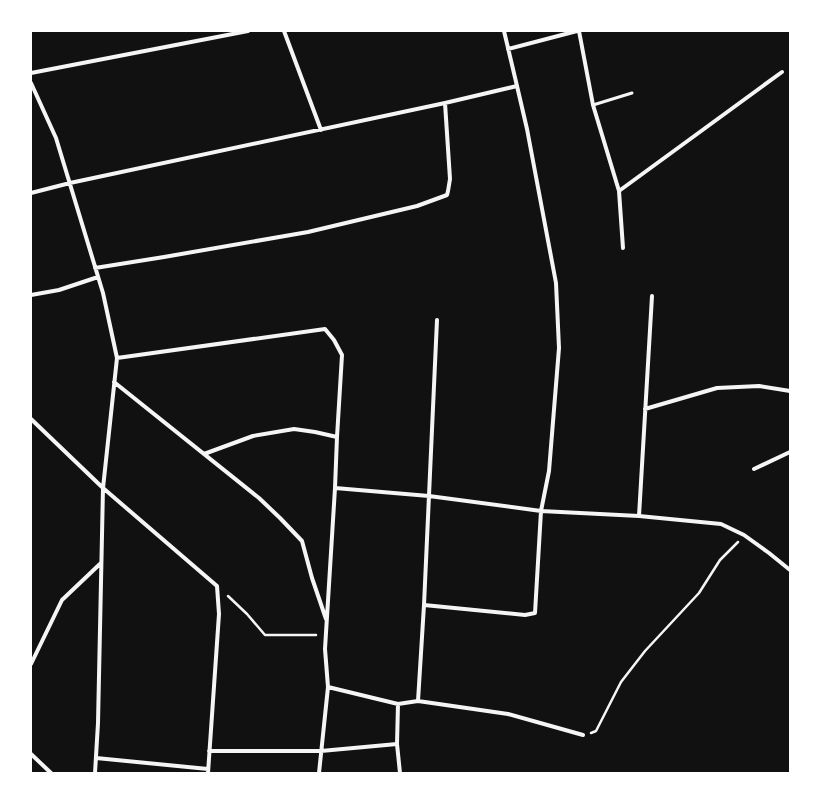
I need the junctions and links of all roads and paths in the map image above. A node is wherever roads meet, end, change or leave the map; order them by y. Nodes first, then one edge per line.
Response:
1 (248, 31) edge
2 (284, 31) edge
3 (504, 31) edge
4 (578, 31) edge
5 (508, 49) junction
6 (782, 72) dead end
7 (31, 74) edge
8 (31, 83) edge
9 (517, 86) junction
10 (632, 94) dead end
11 (445, 103) junction
12 (593, 105) junction
13 (321, 130) junction
14 (70, 183) junction
15 (619, 191) junction
16 (31, 193) edge
17 (623, 248) dead end
18 (95, 268) junction
19 (98, 277) junction
20 (31, 295) edge
21 (652, 296) dead end
22 (437, 320) dead end
23 (117, 358) junction
24 (114, 382) junction
25 (790, 391) edge
26 (645, 409) junction
27 (31, 419) edge
28 (336, 437) junction
29 (790, 452) edge
30 (204, 454) junction
31 (754, 469) dead end
32 (103, 488) junction
33 (335, 488) junction
34 (429, 496) junction
35 (541, 510) junction
36 (639, 516) junction
37 (744, 535) junction
38 (101, 563) junction
39 (790, 570) edge
40 (217, 586) junction
41 (424, 606) junction
42 (327, 622) junction
43 (326, 634) junction
44 (31, 664) edge
45 (328, 687) junction
46 (418, 701) junction
47 (398, 704) junction
48 (583, 735) joint
49 (397, 744) junction
50 (209, 751) junction
51 (321, 751) junction
52 (31, 754) edge
53 (96, 758) junction
54 (208, 771) edge
55 (51, 773) edge
56 (95, 773) edge
57 (319, 773) edge
58 (400, 773) edge

1 - 7 street
2 - 13 street
3 - 5 street
4 - 5 street
4 - 12 street
5 - 9 street
6 - 15 street
8 - 14 street
9 - 11 street
9 - 35 street
10 - 12 lane
11 - 13 street
11 - 18 street
12 - 15 street
13 - 14 street
14 - 16 street
14 - 18 street
15 - 17 street
18 - 19 street
19 - 20 street
19 - 23 street
21 - 26 street
22 - 34 street
23 - 24 street
23 - 28 street
24 - 30 street
24 - 32 street
25 - 26 street
26 - 36 street
27 - 32 street
28 - 30 street
28 - 33 street
29 - 31 street
30 - 42 street
32 - 38 street
32 - 40 street
33 - 34 street
33 - 42 street
34 - 35 street
34 - 41 street
35 - 36 street
35 - 41 street
36 - 37 street
37 - 39 street
37 - 48 path
38 - 44 street
38 - 53 street
40 - 43 path
40 - 50 street
41 - 46 street
42 - 43 street
43 - 45 street
45 - 47 street
45 - 51 street
46 - 47 street
46 - 48 street
47 - 49 street
49 - 51 street
49 - 58 street
50 - 51 street
50 - 54 street
51 - 57 street
52 - 55 street
53 - 54 street
53 - 56 street

